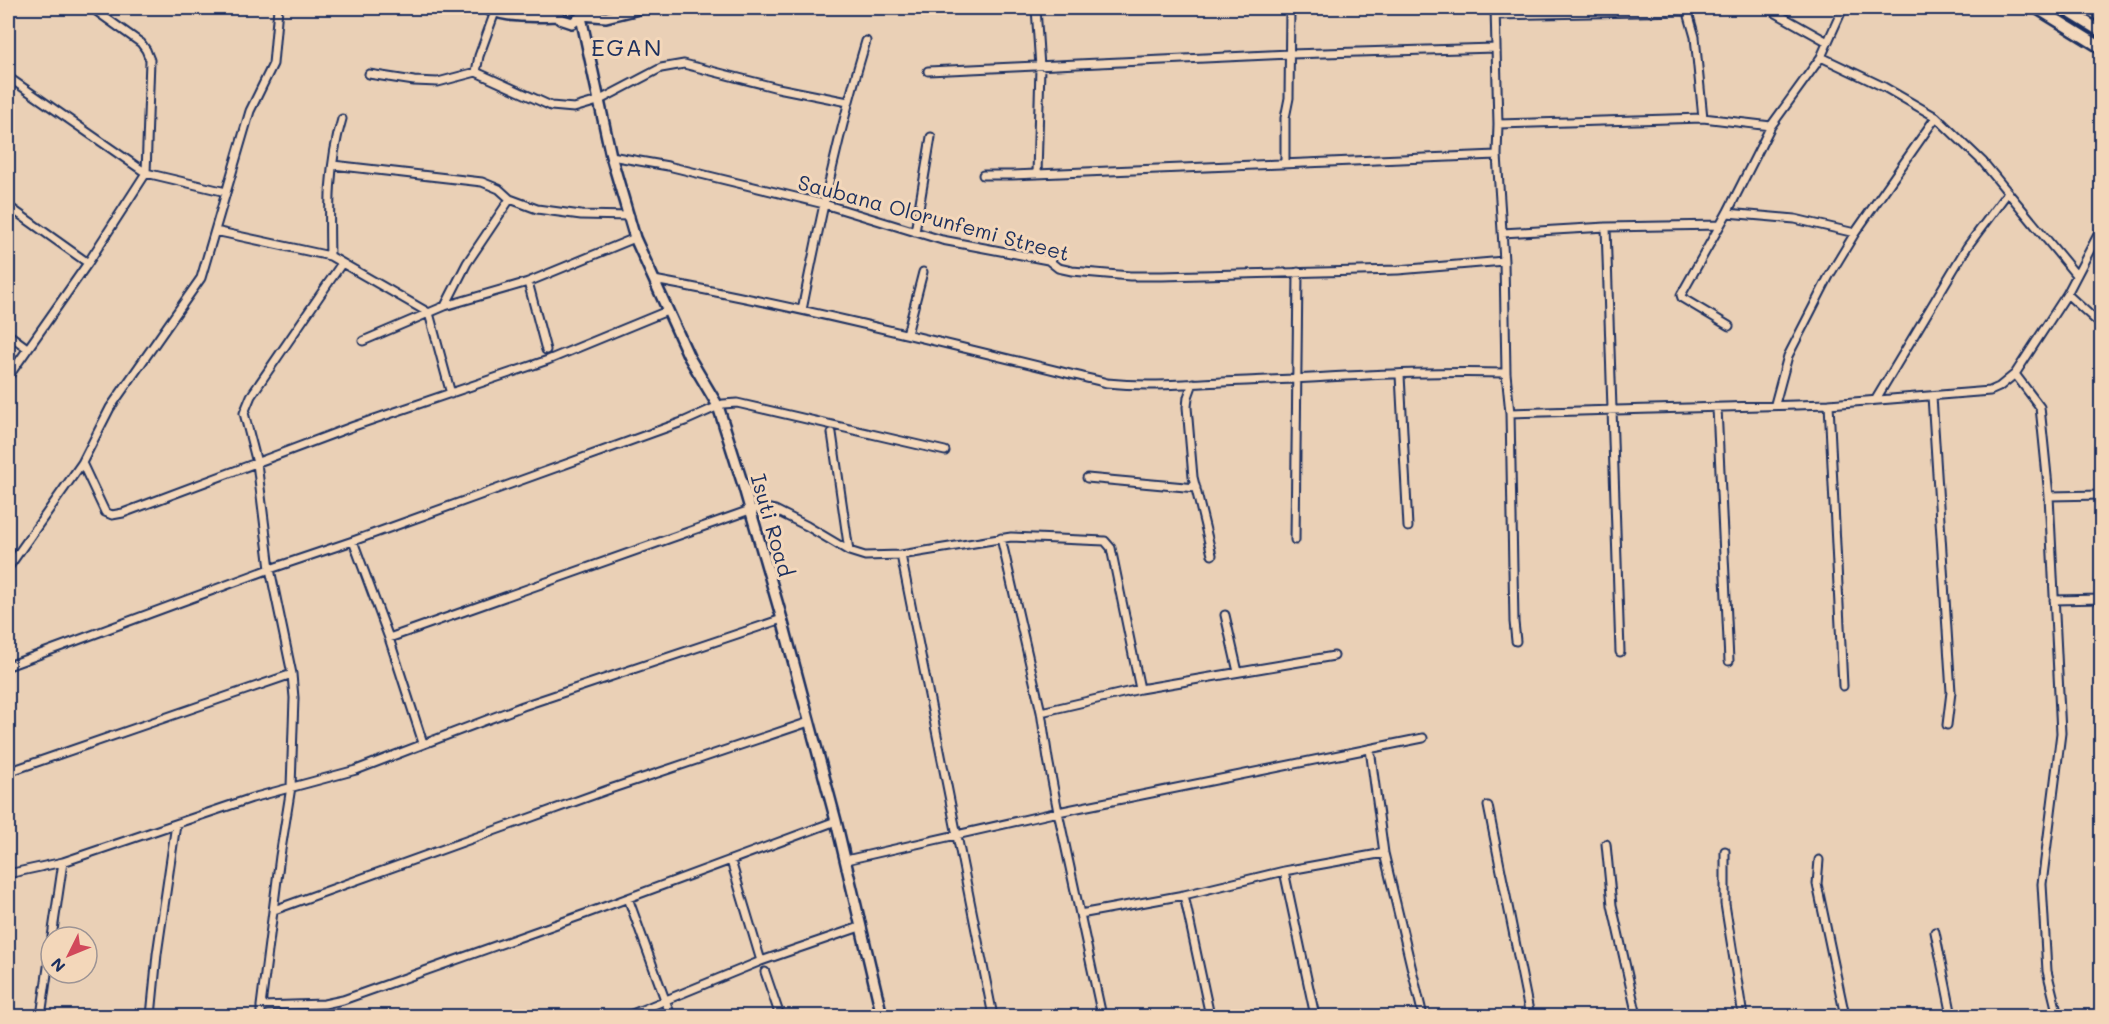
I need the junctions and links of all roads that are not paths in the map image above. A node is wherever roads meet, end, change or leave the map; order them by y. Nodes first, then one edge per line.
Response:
1 (92, 8) edge
2 (278, 8) edge
3 (485, 8) edge
4 (643, 8) edge
5 (1036, 8) edge
6 (1290, 8) edge
7 (1767, 8) edge
8 (1843, 8) edge
9 (2037, 8) edge
10 (2063, 8) edge
11 (1687, 9) edge
12 (557, 10) edge
13 (1495, 11) edge
14 (495, 12) junction
15 (539, 12) edge
16 (605, 12) edge
17 (582, 13) edge
18 (572, 23) junction
19 (2102, 32) edge
20 (866, 41) dead end
21 (1826, 41) junction
22 (1495, 48) junction
23 (2102, 48) edge
24 (1290, 54) junction
25 (1821, 57) junction
26 (590, 58) junction
27 (1040, 67) junction
28 (928, 71) dead end
29 (476, 72) junction
30 (369, 74) dead end
31 (8, 77) edge
32 (598, 101) junction
33 (848, 102) junction
34 (1936, 117) junction
35 (1703, 118) junction
36 (342, 119) dead end
37 (1498, 124) junction
38 (1771, 126) junction
39 (931, 137) dead end
40 (1497, 155) junction
41 (611, 156) junction
42 (1285, 163) junction
43 (333, 165) junction
44 (146, 173) junction
45 (983, 174) dead end
46 (1037, 174) junction
47 (226, 192) junction
48 (2008, 192) junction
49 (510, 199) junction
50 (824, 204) junction
51 (8, 206) edge
52 (1727, 213) junction
53 (630, 216) junction
54 (1720, 225) junction
55 (2102, 226) edge
56 (1606, 227) junction
57 (215, 231) junction
58 (915, 232) junction
59 (1502, 233) junction
60 (1855, 233) junction
61 (635, 238) junction
62 (330, 256) junction
63 (1504, 261) junction
64 (88, 263) junction
65 (342, 263) junction
66 (923, 272) dead end
67 (1298, 272) junction
68 (2076, 275) junction
69 (654, 280) junction
70 (528, 282) junction
71 (2067, 294) junction
72 (445, 306) junction
73 (802, 310) junction
74 (667, 311) junction
75 (429, 313) junction
76 (1729, 326) dead end
77 (2102, 326) edge
78 (8, 334) edge
79 (907, 334) junction
80 (363, 341) dead end
81 (27, 348) junction
82 (546, 350) dead end
83 (1506, 373) junction
84 (2015, 374) junction
85 (1400, 375) junction
86 (8, 377) edge
87 (1296, 380) junction
88 (1193, 383) junction
89 (451, 394) junction
90 (1932, 396) junction
91 (1876, 399) junction
92 (1775, 404) junction
93 (1829, 404) junction
94 (718, 406) junction
95 (1717, 408) junction
96 (1611, 410) junction
97 (1510, 413) junction
98 (832, 433) dead end
99 (945, 451) dead end
100 (82, 463) junction
101 (257, 463) junction
102 (1087, 478) dead end
103 (1196, 488) junction
104 (2102, 495) edge
105 (2049, 496) junction
106 (750, 510) junction
107 (1408, 527) dead end
108 (1001, 538) junction
109 (1295, 540) dead end
110 (353, 541) junction
111 (849, 551) junction
112 (901, 555) junction
113 (1212, 555) dead end
114 (8, 568) edge
115 (270, 568) junction
116 (2102, 599) edge
117 (2054, 600) junction
118 (1224, 615) dead end
119 (782, 619) junction
120 (389, 638) junction
121 (1516, 641) dead end
122 (1620, 652) dead end
123 (1334, 656) dead end
124 (1729, 661) dead end
125 (8, 666) edge
126 (1238, 672) junction
127 (292, 674) junction
128 (1843, 686) dead end
129 (1140, 689) junction
130 (1041, 712) junction
131 (809, 722) junction
132 (1947, 724) dead end
133 (1423, 738) dead end
134 (423, 743) junction
135 (1370, 749) junction
136 (8, 772) edge
137 (291, 787) junction
138 (1488, 806) dead end
139 (1058, 812) junction
140 (836, 821) junction
141 (176, 824) junction
142 (956, 836) junction
143 (1606, 844) dead end
144 (1725, 851) dead end
145 (1384, 853) junction
146 (846, 860) junction
147 (1819, 860) dead end
148 (731, 861) junction
149 (63, 862) junction
150 (1284, 871) junction
151 (8, 874) edge
152 (1184, 895) junction
153 (628, 898) junction
154 (274, 910) junction
155 (1080, 914) junction
156 (54, 925) edge
157 (860, 927) junction
158 (1935, 932) dead end
159 (760, 961) junction
160 (765, 972) dead end
161 (46, 985) edge
162 (666, 999) junction
163 (261, 1006) junction
164 (41, 1017) edge
165 (151, 1017) edge
166 (261, 1017) edge
167 (627, 1017) edge
168 (672, 1017) edge
169 (780, 1017) edge
170 (882, 1017) edge
171 (993, 1017) edge
172 (1102, 1017) edge
173 (1210, 1017) edge
174 (1315, 1017) edge
175 (1423, 1017) edge
176 (1530, 1017) edge
177 (1637, 1017) edge
178 (1743, 1017) edge
179 (1845, 1017) edge
180 (1952, 1017) edge
181 (2058, 1017) edge

1 - 44 street
2 - 47 street
3 - 14 street
4 - 16 street
5 - 27 street
6 - 24 street
7 - 21 street
8 - 21 street
9 - 23 main road
10 - 19 main road
11 - 13 street
11 - 35 street
12 - 15 street
12 - 18 street
13 - 22 street
14 - 15 street
14 - 29 street
16 - 17 street
17 - 18 street
17 - 26 street
18 - 26 street
20 - 33 street
21 - 25 street
22 - 24 street
22 - 37 street
24 - 27 street
24 - 42 street
25 - 34 street
25 - 38 street
26 - 32 street, Isuti Road
27 - 28 street
27 - 46 street
29 - 30 street
29 - 32 street
31 - 44 street
32 - 33 street
32 - 41 street, Isuti Road
33 - 50 street
34 - 48 street
34 - 60 street
35 - 37 street
35 - 38 street
36 - 43 street
37 - 40 street
38 - 52 street
39 - 58 street
40 - 42 street
40 - 59 street
41 - 50 street, Saubana Olorunfemi Street
41 - 53 street, Isuti Road
42 - 46 street
43 - 49 street
43 - 62 street
44 - 47 street
44 - 64 street
45 - 46 street
47 - 57 street
48 - 68 street
48 - 91 street
49 - 53 street
49 - 72 street
50 - 58 street, Saubana Olorunfemi Street
50 - 73 street
51 - 64 street
52 - 54 street
52 - 60 street
53 - 61 street, Isuti Road
54 - 56 street
54 - 76 street
55 - 68 street
56 - 59 street
56 - 96 street
57 - 62 street
57 - 100 street
58 - 67 street, Saubana Olorunfemi Street
59 - 63 street
60 - 92 street
61 - 69 street, Isuti Road
61 - 70 street
62 - 65 street
63 - 67 street, Saubana Olorunfemi Street
63 - 83 street
64 - 81 street
65 - 75 street
65 - 101 street
66 - 79 street
67 - 87 street
68 - 71 street
69 - 73 street
69 - 74 street, Isuti Road
70 - 72 street
70 - 82 street
71 - 77 street
71 - 84 street
72 - 75 street
73 - 79 street
74 - 89 street
74 - 94 street, Isuti Road
75 - 80 street
75 - 89 street
78 - 81 street
79 - 88 street
81 - 86 street
83 - 85 street
83 - 97 street
84 - 90 street
84 - 105 street
85 - 87 street
85 - 107 street
87 - 88 street
87 - 109 street
88 - 103 street
89 - 101 street
90 - 91 street
90 - 132 street
91 - 93 street
92 - 93 street
92 - 95 street
93 - 128 street
94 - 99 street
94 - 106 street, Isuti Road
94 - 110 street
95 - 96 street
95 - 124 street
96 - 97 street
96 - 122 street
97 - 121 street
98 - 111 street
100 - 101 street
100 - 114 street
101 - 115 street
102 - 103 street
103 - 113 street
104 - 105 street
105 - 117 street
106 - 111 street
106 - 119 street, Isuti Road
106 - 120 street
108 - 112 street
108 - 129 street
108 - 130 street
110 - 115 street
110 - 120 street
111 - 112 street
112 - 142 street
115 - 125 street
115 - 127 street
116 - 117 street
117 - 181 street
118 - 126 street
119 - 131 street, Isuti Road
119 - 134 street
120 - 134 street
123 - 126 street
126 - 129 street
127 - 136 street
127 - 137 street
129 - 130 street
130 - 139 street
131 - 140 street, Isuti Road
131 - 154 street
133 - 135 street
134 - 137 street
135 - 139 street
135 - 145 street
137 - 141 street
137 - 154 street
138 - 176 street
139 - 142 street
139 - 155 street
140 - 146 street, Isuti Road
140 - 148 street
141 - 149 street
141 - 165 street
142 - 146 street
142 - 171 street
143 - 177 street
144 - 178 street
145 - 150 street
145 - 175 street
146 - 157 street, Isuti Road
147 - 179 street
148 - 153 street
148 - 159 street
149 - 151 street
149 - 156 street
150 - 152 street
150 - 174 street
152 - 155 street
152 - 173 street
153 - 162 street
153 - 163 street
154 - 163 street
155 - 172 street
157 - 159 street
157 - 170 street, Isuti Road
158 - 180 street
159 - 162 street
160 - 169 street
161 - 164 street
162 - 167 street
162 - 168 street
163 - 166 street

